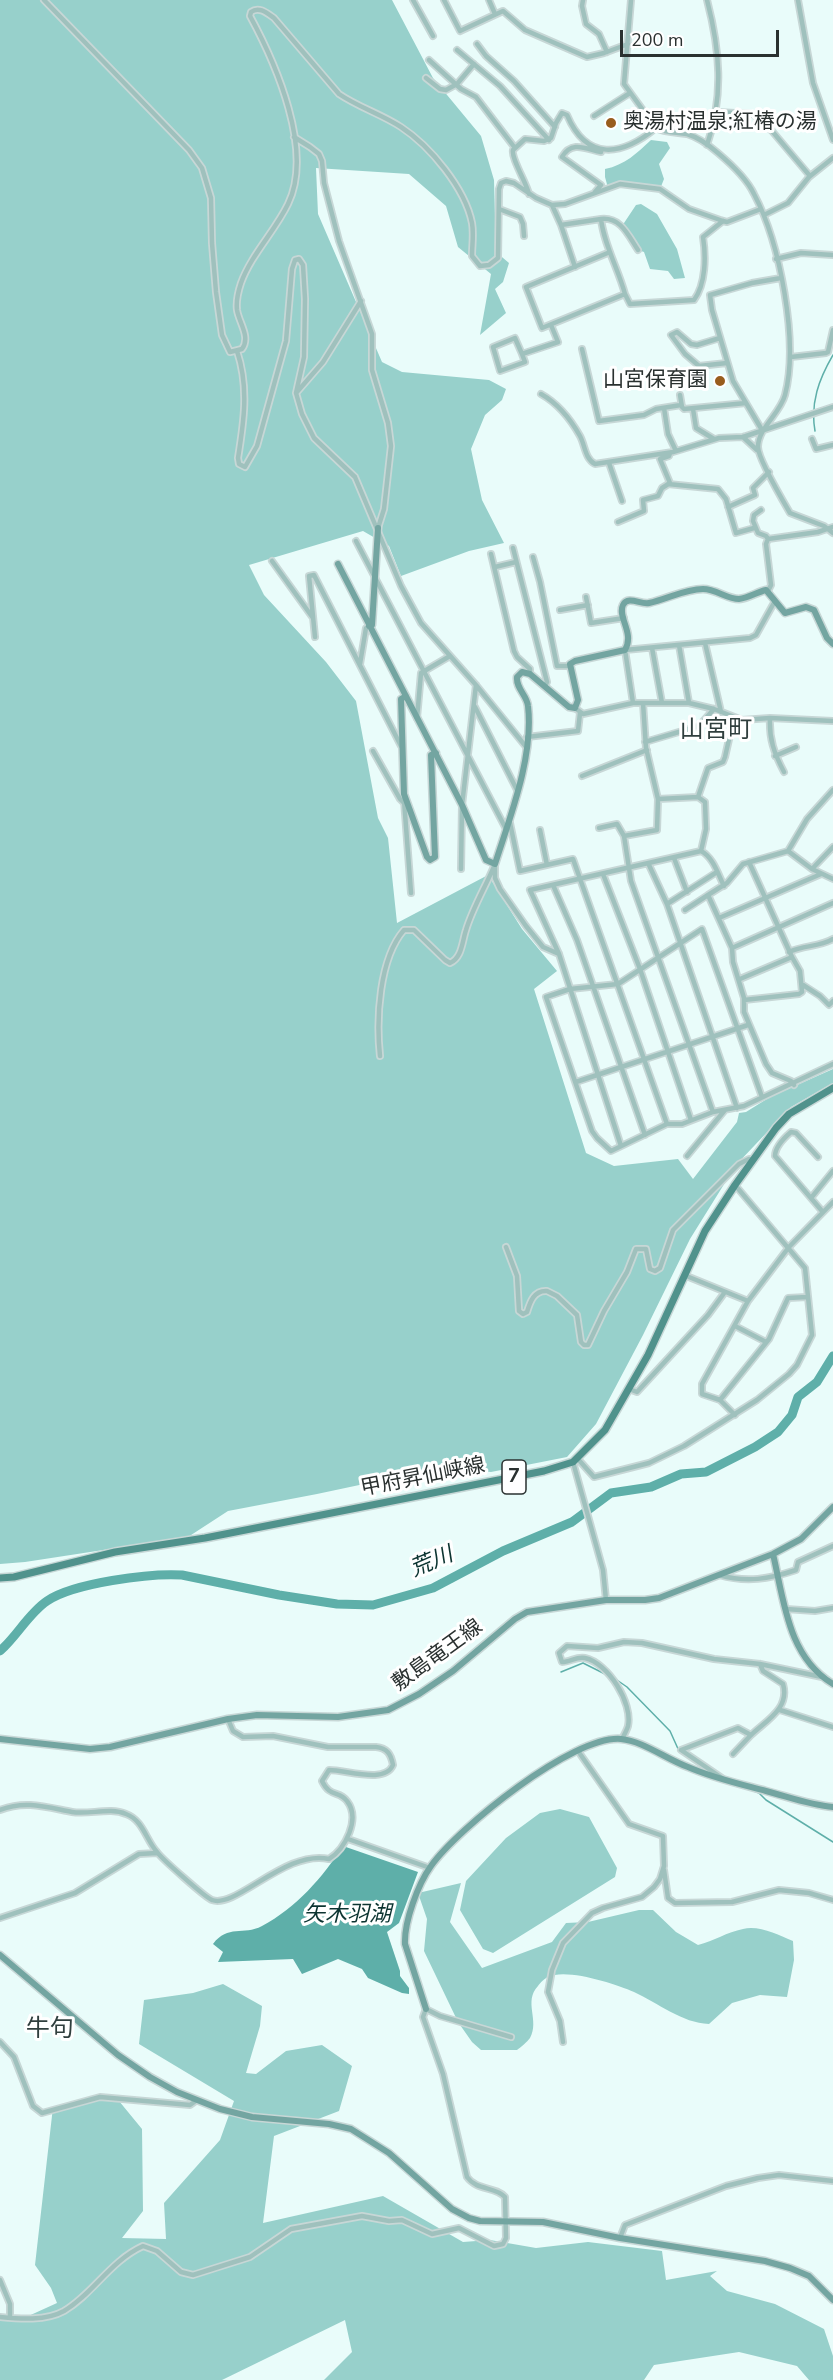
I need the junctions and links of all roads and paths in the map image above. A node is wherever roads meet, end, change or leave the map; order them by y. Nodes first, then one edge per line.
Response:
1 (44, 0) edge
2 (414, 0) edge
3 (444, 0) edge
4 (489, 0) edge
5 (583, 0) edge
6 (631, 0) edge
7 (707, 0) edge
8 (798, 0) edge
9 (495, 14) junction
10 (433, 36) dead end
11 (477, 44) dead end
12 (628, 44) junction
13 (457, 50) dead end
14 (608, 52) junction
15 (429, 60) dead end
16 (474, 64) junction
17 (501, 70) junction
18 (426, 78) dead end
19 (492, 78) junction
20 (457, 84) junction
21 (630, 93) junction
22 (717, 112) junction
23 (594, 116) dead end
24 (555, 127) junction
25 (656, 128) junction
26 (294, 137) junction
27 (549, 140) junction
28 (833, 140) edge
29 (707, 145) junction
30 (515, 148) junction
31 (610, 152) junction
32 (833, 158) edge
33 (810, 177) junction
34 (530, 194) junction
35 (592, 195) junction
36 (552, 205) junction
37 (499, 209) junction
38 (761, 209) junction
39 (764, 215) junction
40 (601, 219) junction
41 (723, 221) junction
42 (561, 225) junction
43 (524, 236) dead end
44 (638, 250) dead end
45 (610, 252) junction
46 (833, 255) edge
47 (776, 259) junction
48 (574, 267) junction
49 (781, 278) junction
50 (625, 294) junction
51 (361, 300) junction
52 (551, 325) junction
53 (833, 331) edge
54 (720, 338) junction
55 (582, 349) dead end
56 (237, 351) junction
57 (522, 354) junction
58 (791, 357) junction
59 (728, 363) junction
60 (296, 393) junction
61 (541, 394) dead end
62 (680, 395) dead end
63 (746, 403) junction
64 (681, 405) junction
65 (833, 407) edge
66 (664, 408) junction
67 (693, 409) junction
68 (764, 429) junction
69 (743, 437) junction
70 (714, 439) junction
71 (812, 439) dead end
72 (833, 445) edge
73 (673, 452) junction
74 (759, 452) junction
75 (609, 463) junction
76 (769, 472) junction
77 (668, 484) junction
78 (622, 501) dead end
79 (728, 507) junction
80 (761, 510) dead end
81 (618, 522) dead end
82 (378, 528) junction
83 (754, 528) junction
84 (832, 530) edge
85 (768, 539) junction
86 (356, 541) dead end
87 (513, 548) dead end
88 (491, 554) dead end
89 (533, 557) dead end
90 (272, 561) dead end
91 (516, 562) junction
92 (338, 564) dead end
93 (495, 567) junction
94 (375, 579) junction
95 (768, 591) junction
96 (586, 597) dead end
97 (775, 601) junction
98 (588, 605) junction
99 (560, 610) dead end
100 (624, 618) junction
101 (314, 620) junction
102 (369, 626) junction
103 (315, 637) dead end
104 (705, 644) junction
105 (833, 644) edge
106 (679, 645) junction
107 (652, 648) junction
108 (624, 650) junction
109 (450, 656) junction
110 (360, 664) junction
111 (570, 666) junction
112 (424, 672) junction
113 (530, 674) junction
114 (476, 685) junction
115 (544, 686) junction
116 (406, 696) junction
117 (633, 703) junction
118 (662, 703) junction
119 (689, 703) junction
120 (643, 704) junction
121 (474, 706) junction
122 (714, 709) junction
123 (578, 710) junction
124 (721, 712) junction
125 (734, 717) junction
126 (417, 718) junction
127 (770, 718) junction
128 (833, 721) edge
129 (527, 737) junction
130 (645, 742) junction
131 (796, 747) dead end
132 (526, 748) junction
133 (403, 749) junction
134 (647, 750) junction
135 (373, 751) dead end
136 (436, 753) junction
137 (469, 755) junction
138 (775, 756) junction
139 (784, 772) dead end
140 (582, 776) dead end
141 (517, 790) junction
142 (833, 790) edge
143 (404, 794) junction
144 (698, 797) junction
145 (658, 799) junction
146 (404, 802) junction
147 (462, 805) junction
148 (509, 820) junction
149 (599, 828) dead end
150 (506, 829) junction
151 (540, 830) dead end
152 (624, 836) junction
153 (833, 847) edge
154 (701, 851) junction
155 (788, 852) junction
156 (674, 858) junction
157 (749, 862) junction
158 (495, 864) junction
159 (548, 865) junction
160 (649, 865) junction
161 (461, 869) dead end
162 (628, 869) junction
163 (812, 869) junction
164 (717, 872) junction
165 (603, 874) junction
166 (821, 874) junction
167 (580, 879) junction
168 (833, 879) edge
169 (553, 885) junction
170 (724, 886) junction
171 (687, 892) junction
172 (411, 893) dead end
173 (708, 895) junction
174 (765, 898) junction
175 (833, 903) edge
176 (667, 904) junction
177 (685, 910) dead end
178 (719, 918) junction
179 (778, 927) junction
180 (833, 939) edge
181 (680, 943) junction
182 (732, 948) junction
183 (559, 954) junction
184 (791, 955) junction
185 (659, 957) junction
186 (640, 969) junction
187 (740, 980) junction
188 (618, 984) junction
189 (803, 985) junction
190 (594, 987) junction
191 (570, 989) junction
192 (744, 1000) junction
193 (833, 1001) edge
194 (748, 1025) junction
195 (736, 1029) junction
196 (713, 1037) junction
197 (690, 1044) junction
198 (667, 1052) junction
199 (380, 1056) dead end
200 (644, 1059) junction
201 (833, 1064) edge
202 (621, 1068) junction
203 (598, 1076) junction
204 (576, 1082) junction
205 (794, 1085) junction
206 (833, 1088) edge
207 (762, 1097) junction
208 (737, 1108) junction
209 (725, 1110) junction
210 (713, 1112) junction
211 (691, 1120) junction
212 (667, 1124) junction
213 (776, 1128) junction
214 (645, 1135) junction
215 (785, 1137) junction
216 (621, 1146) junction
217 (687, 1156) dead end
218 (818, 1157) dead end
219 (754, 1160) junction
220 (833, 1171) edge
221 (735, 1185) junction
222 (811, 1198) junction
223 (833, 1202) edge
224 (822, 1211) junction
225 (506, 1246) dead end
226 (789, 1247) junction
227 (684, 1275) junction
228 (725, 1292) junction
229 (807, 1297) junction
230 (748, 1301) junction
231 (735, 1326) junction
232 (766, 1342) junction
233 (629, 1389) junction
234 (720, 1400) junction
235 (735, 1415) junction
236 (575, 1460) junction
237 (833, 1508) edge
238 (833, 1546) edge
239 (773, 1554) junction
240 (719, 1575) junction
241 (778, 1576) junction
242 (0, 1578) edge
243 (606, 1600) junction
244 (833, 1608) edge
245 (786, 1609) junction
246 (760, 1664) junction
247 (822, 1677) junction
248 (833, 1684) edge
249 (780, 1710) junction
250 (228, 1719) junction
251 (833, 1727) edge
252 (751, 1735) junction
253 (0, 1739) edge
254 (622, 1739) junction
255 (579, 1751) junction
256 (733, 1754) dead end
257 (724, 1779) junction
258 (833, 1807) edge
259 (0, 1810) edge
260 (348, 1839) junction
261 (157, 1853) junction
262 (664, 1866) junction
263 (430, 1868) junction
264 (833, 1900) edge
265 (0, 1918) edge
266 (0, 1955) edge
267 (426, 2009) junction
268 (511, 2037) dead end
269 (0, 2042) edge
270 (563, 2042) dead end
271 (196, 2100) junction
272 (833, 2181) edge
273 (507, 2221) junction
274 (620, 2238) junction
275 (0, 2280) edge
276 (831, 2296) edge
277 (0, 2317) edge
278 (10, 2318) junction

1 - 56 street
2 - 10 street
3 - 9 street
4 - 9 street
5 - 14 street
6 - 12 street
7 - 22 street
8 - 28 street
9 - 14 street
11 - 17 street
12 - 14 street
12 - 21 street
13 - 16 street
15 - 20 street
16 - 19 street
16 - 20 street
17 - 19 street
17 - 24 street
18 - 20 street
19 - 27 street
20 - 30 street
21 - 23 street
21 - 25 street
22 - 29 street
22 - 33 street
24 - 27 street
24 - 31 street
25 - 29 street
25 - 31 street
26 - 37 street
26 - 51 street
26 - 56 street
27 - 30 street
29 - 38 street
30 - 34 street
31 - 35 street
32 - 33 street
33 - 39 street
34 - 36 street
34 - 37 street
35 - 36 street
35 - 41 street
36 - 42 street
37 - 43 street
38 - 39 street
38 - 41 street
39 - 47 street
40 - 42 street
40 - 44 street
40 - 45 street
41 - 50 street
42 - 48 street
45 - 48 street
45 - 50 street
46 - 47 street
47 - 49 street
48 - 52 street
49 - 54 street
49 - 58 street
50 - 52 street
51 - 60 street
51 - 82 street
52 - 57 street
53 - 58 street
54 - 59 street
54 - 59 street
55 - 66 street
56 - 60 street
57 - 57 street
58 - 68 street
59 - 63 street
60 - 82 street
61 - 75 street
62 - 64 street
63 - 67 street
63 - 68 street
64 - 66 street
64 - 67 street
65 - 68 street
66 - 73 street
67 - 70 street
68 - 69 street
68 - 74 street
69 - 70 street
69 - 74 street
70 - 73 street
71 - 72 street
73 - 75 street
73 - 77 street
74 - 76 street
75 - 78 street
76 - 79 street
76 - 84 street
77 - 79 street
77 - 81 street
79 - 83 street
80 - 83 street
82 - 94 street
82 - 109 street
83 - 85 street
84 - 85 street
85 - 95 street
86 - 94 street
87 - 91 street
88 - 93 street
89 - 111 street
90 - 101 street
91 - 93 street
91 - 115 street
92 - 102 street
93 - 113 street
94 - 102 street
94 - 112 street
95 - 97 street
95 - 100 street
96 - 98 street
97 - 104 street
97 - 105 street
98 - 99 street
98 - 100 street
100 - 108 street
101 - 103 street
101 - 110 street
102 - 110 street
102 - 116 street
104 - 106 street
104 - 124 street
106 - 107 street
106 - 119 street
107 - 108 street
107 - 118 street
108 - 111 street
108 - 117 street
109 - 112 street
109 - 114 street
110 - 133 street
111 - 123 street
112 - 126 street
112 - 137 street
113 - 115 street
113 - 129 street
114 - 121 street
114 - 132 street
115 - 123 street
116 - 126 street
116 - 133 street
117 - 120 street
117 - 123 street
118 - 119 street
118 - 120 street
119 - 122 street
120 - 130 street
121 - 137 street
121 - 141 street
122 - 124 street
122 - 130 street
123 - 129 street
124 - 125 street
125 - 127 street
125 - 144 street
126 - 136 street
127 - 128 street
127 - 138 street
129 - 132 street
130 - 134 street
131 - 138 street
132 - 141 street
133 - 143 street
134 - 140 street
134 - 145 street
135 - 146 street
136 - 143 street
136 - 147 street
137 - 147 street
137 - 150 street
138 - 139 street
141 - 148 street
142 - 155 street
143 - 146 street
144 - 145 street
144 - 154 street
145 - 152 street
146 - 172 street
147 - 158 street
147 - 161 street
148 - 150 street
148 - 159 street
149 - 152 street
150 - 158 street
151 - 159 street
152 - 162 street
153 - 163 street
154 - 156 street
154 - 164 street
155 - 157 street
155 - 163 street
156 - 160 street
156 - 171 street
157 - 170 street
157 - 174 street
158 - 183 street
158 - 199 street
159 - 167 street
160 - 162 street
160 - 176 street
162 - 165 street
162 - 185 street
163 - 166 street
164 - 170 street
164 - 171 street
165 - 167 street
165 - 186 street
166 - 168 street
166 - 174 street
167 - 169 street
167 - 188 street
169 - 183 street
169 - 190 street
170 - 173 street
171 - 176 street
173 - 177 street
173 - 178 street
174 - 178 street
174 - 179 street
175 - 179 street
176 - 181 street
178 - 182 street
179 - 182 street
179 - 184 street
180 - 184 street
181 - 185 street
181 - 195 street
181 - 196 street
182 - 187 street
183 - 191 street
184 - 187 street
184 - 189 street
185 - 186 street
185 - 197 street
186 - 188 street
186 - 198 street
187 - 192 street
188 - 190 street
188 - 200 street
189 - 192 street
189 - 193 street
190 - 191 street
190 - 202 street
191 - 203 street
191 - 204 street
192 - 194 street
194 - 195 street
194 - 205 street
195 - 196 street
195 - 207 street
196 - 197 street
196 - 208 street
197 - 198 street
197 - 210 street
198 - 200 street
198 - 211 street
200 - 202 street
200 - 212 street
201 - 205 street
202 - 203 street
202 - 214 street
203 - 204 street
203 - 216 street
204 - 216 street
205 - 207 street
206 - 213 main road, 甲府昇仙峡線 / 7
207 - 208 street
208 - 209 street
209 - 210 street
209 - 217 street
210 - 211 street
211 - 212 street
212 - 214 street
213 - 215 street
213 - 219 main road, 甲府昇仙峡線 / 7
214 - 216 street
215 - 218 street
215 - 222 street
219 - 221 main road, 甲府昇仙峡線 / 7
219 - 225 street
220 - 222 street
221 - 226 street
221 - 227 main road, 甲府昇仙峡線 / 7
222 - 224 street
223 - 224 street
224 - 226 street
226 - 229 street
226 - 230 street
227 - 228 street
227 - 233 main road, 甲府昇仙峡線 / 7
228 - 230 street
228 - 233 street
229 - 232 street
229 - 235 street
230 - 231 street
231 - 232 street
231 - 234 street
232 - 234 street
233 - 236 main road, 甲府昇仙峡線 / 7
234 - 235 street
235 - 236 street
236 - 242 main road, 甲府昇仙峡線 / 7
236 - 243 street
237 - 239 street, 敷島竜王線
238 - 241 street
239 - 240 street, 敷島竜王線
239 - 241 street
240 - 241 street
240 - 243 street, 敷島竜王線
241 - 245 street
243 - 250 street, 敷島竜王線
244 - 245 street
245 - 247 street
246 - 247 street
246 - 249 street
246 - 254 street
247 - 248 street
249 - 251 street
249 - 252 street
250 - 253 street, 敷島竜王線
250 - 260 street
252 - 256 street
252 - 257 street
254 - 255 street
254 - 257 street
255 - 262 street
255 - 263 street
257 - 258 street
259 - 261 street
260 - 261 street
260 - 263 street
261 - 265 street
262 - 264 street
262 - 270 street
263 - 267 street
266 - 271 street
267 - 268 street
267 - 273 street
269 - 271 street
271 - 273 street
272 - 274 street
273 - 274 street
273 - 278 street
274 - 276 street
275 - 278 street
277 - 278 street

